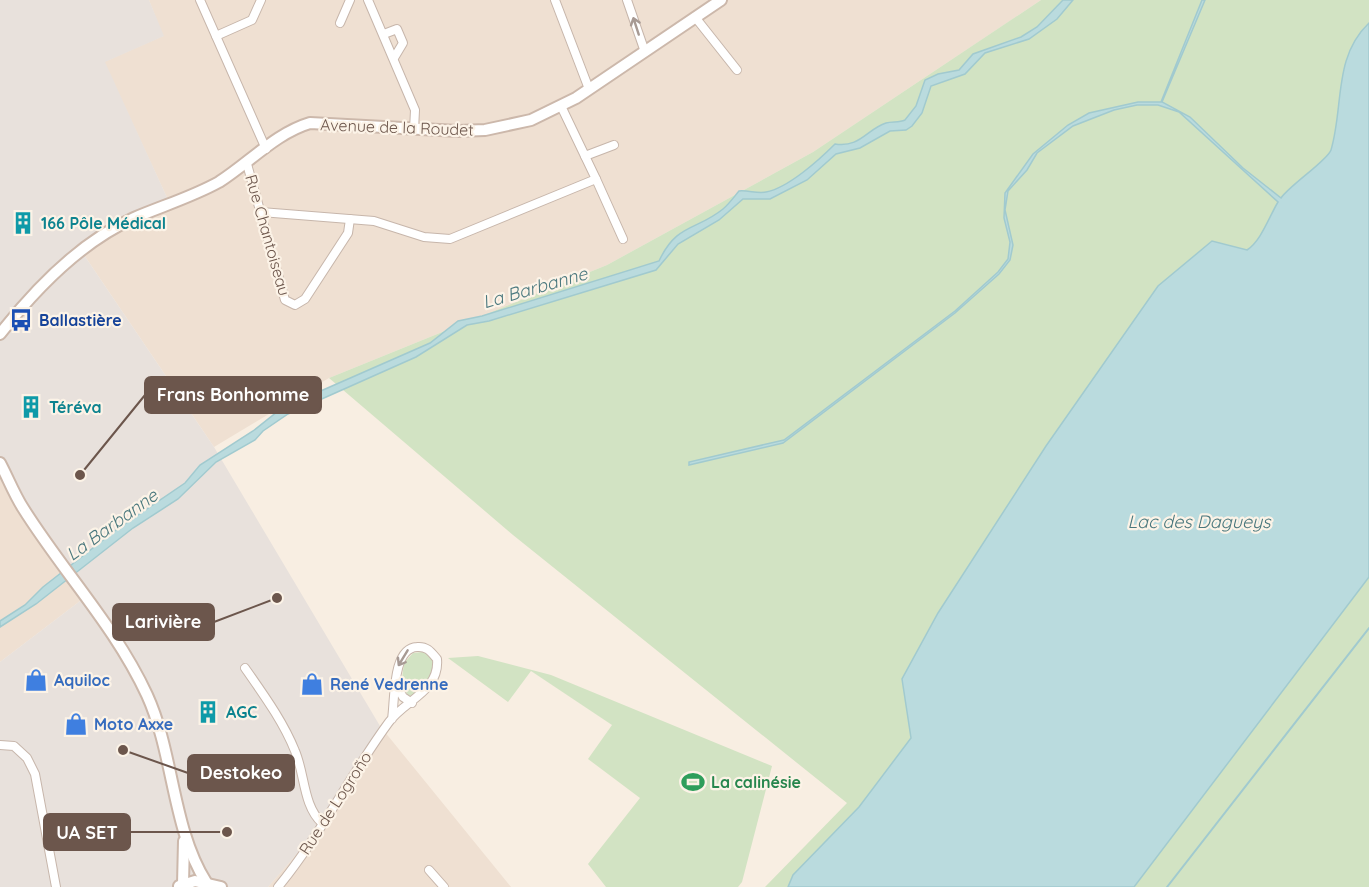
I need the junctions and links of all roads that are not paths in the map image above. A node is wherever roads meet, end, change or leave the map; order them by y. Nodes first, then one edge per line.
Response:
1 (200, 0) edge
2 (261, 0) edge
3 (350, 0) edge
4 (368, 0) edge
5 (555, 0) edge
6 (627, 0) edge
7 (721, 0) edge
8 (695, 17) junction
9 (340, 23) dead end
10 (384, 34) junction
11 (216, 36) junction
12 (645, 52) junction
13 (394, 57) junction
14 (737, 70) dead end
15 (589, 89) junction
16 (561, 106) junction
17 (414, 130) junction
18 (614, 145) dead end
19 (266, 149) junction
20 (585, 156) junction
21 (247, 164) junction
22 (596, 179) junction
23 (261, 212) junction
24 (350, 219) junction
25 (623, 239) dead end
26 (0, 334) edge
27 (0, 464) edge
28 (245, 668) dead end
29 (397, 687) junction
30 (412, 703) junction
31 (392, 719) junction
32 (0, 746) edge
33 (183, 822) junction
34 (322, 823) junction
35 (429, 870) dead end
36 (206, 882) junction
37 (180, 885) edge
38 (56, 887) edge
39 (221, 887) edge
40 (278, 887) edge
41 (444, 887) edge

1 - 11 street
2 - 11 street
3 - 9 street
4 - 10 street
5 - 15 street
12 -> 6 street
7 - 8 street, Avenue de la Roudet
8 - 12 street, Avenue de la Roudet
8 - 14 street
10 - 13 street
10 - 13 street
11 - 19 street
12 - 15 street, Avenue de la Roudet
13 - 17 street
15 - 16 street, Avenue de la Roudet
16 - 17 street, Avenue de la Roudet
16 - 20 street
17 - 19 street, Avenue de la Roudet
18 - 20 street
19 - 21 street, Avenue de la Roudet
20 - 22 street
21 - 23 street, Rue Chantoiseau
21 - 26 street, Avenue de la Roudet
22 - 24 street
22 - 25 street
23 - 24 street
23 - 24 street, Rue Chantoiseau
27 - 33 street
28 - 34 street
29 - 30 street
30 -> 29 street, Rue de Logroño
29 - 31 street, Rue de Logroño
30 - 31 street, Rue de Logroño
31 - 34 street, Rue de Logroño
32 - 38 street
33 - 36 street
33 - 37 street
34 - 40 street, Rue de Logroño
35 - 41 street
36 - 37 street
36 - 39 street

